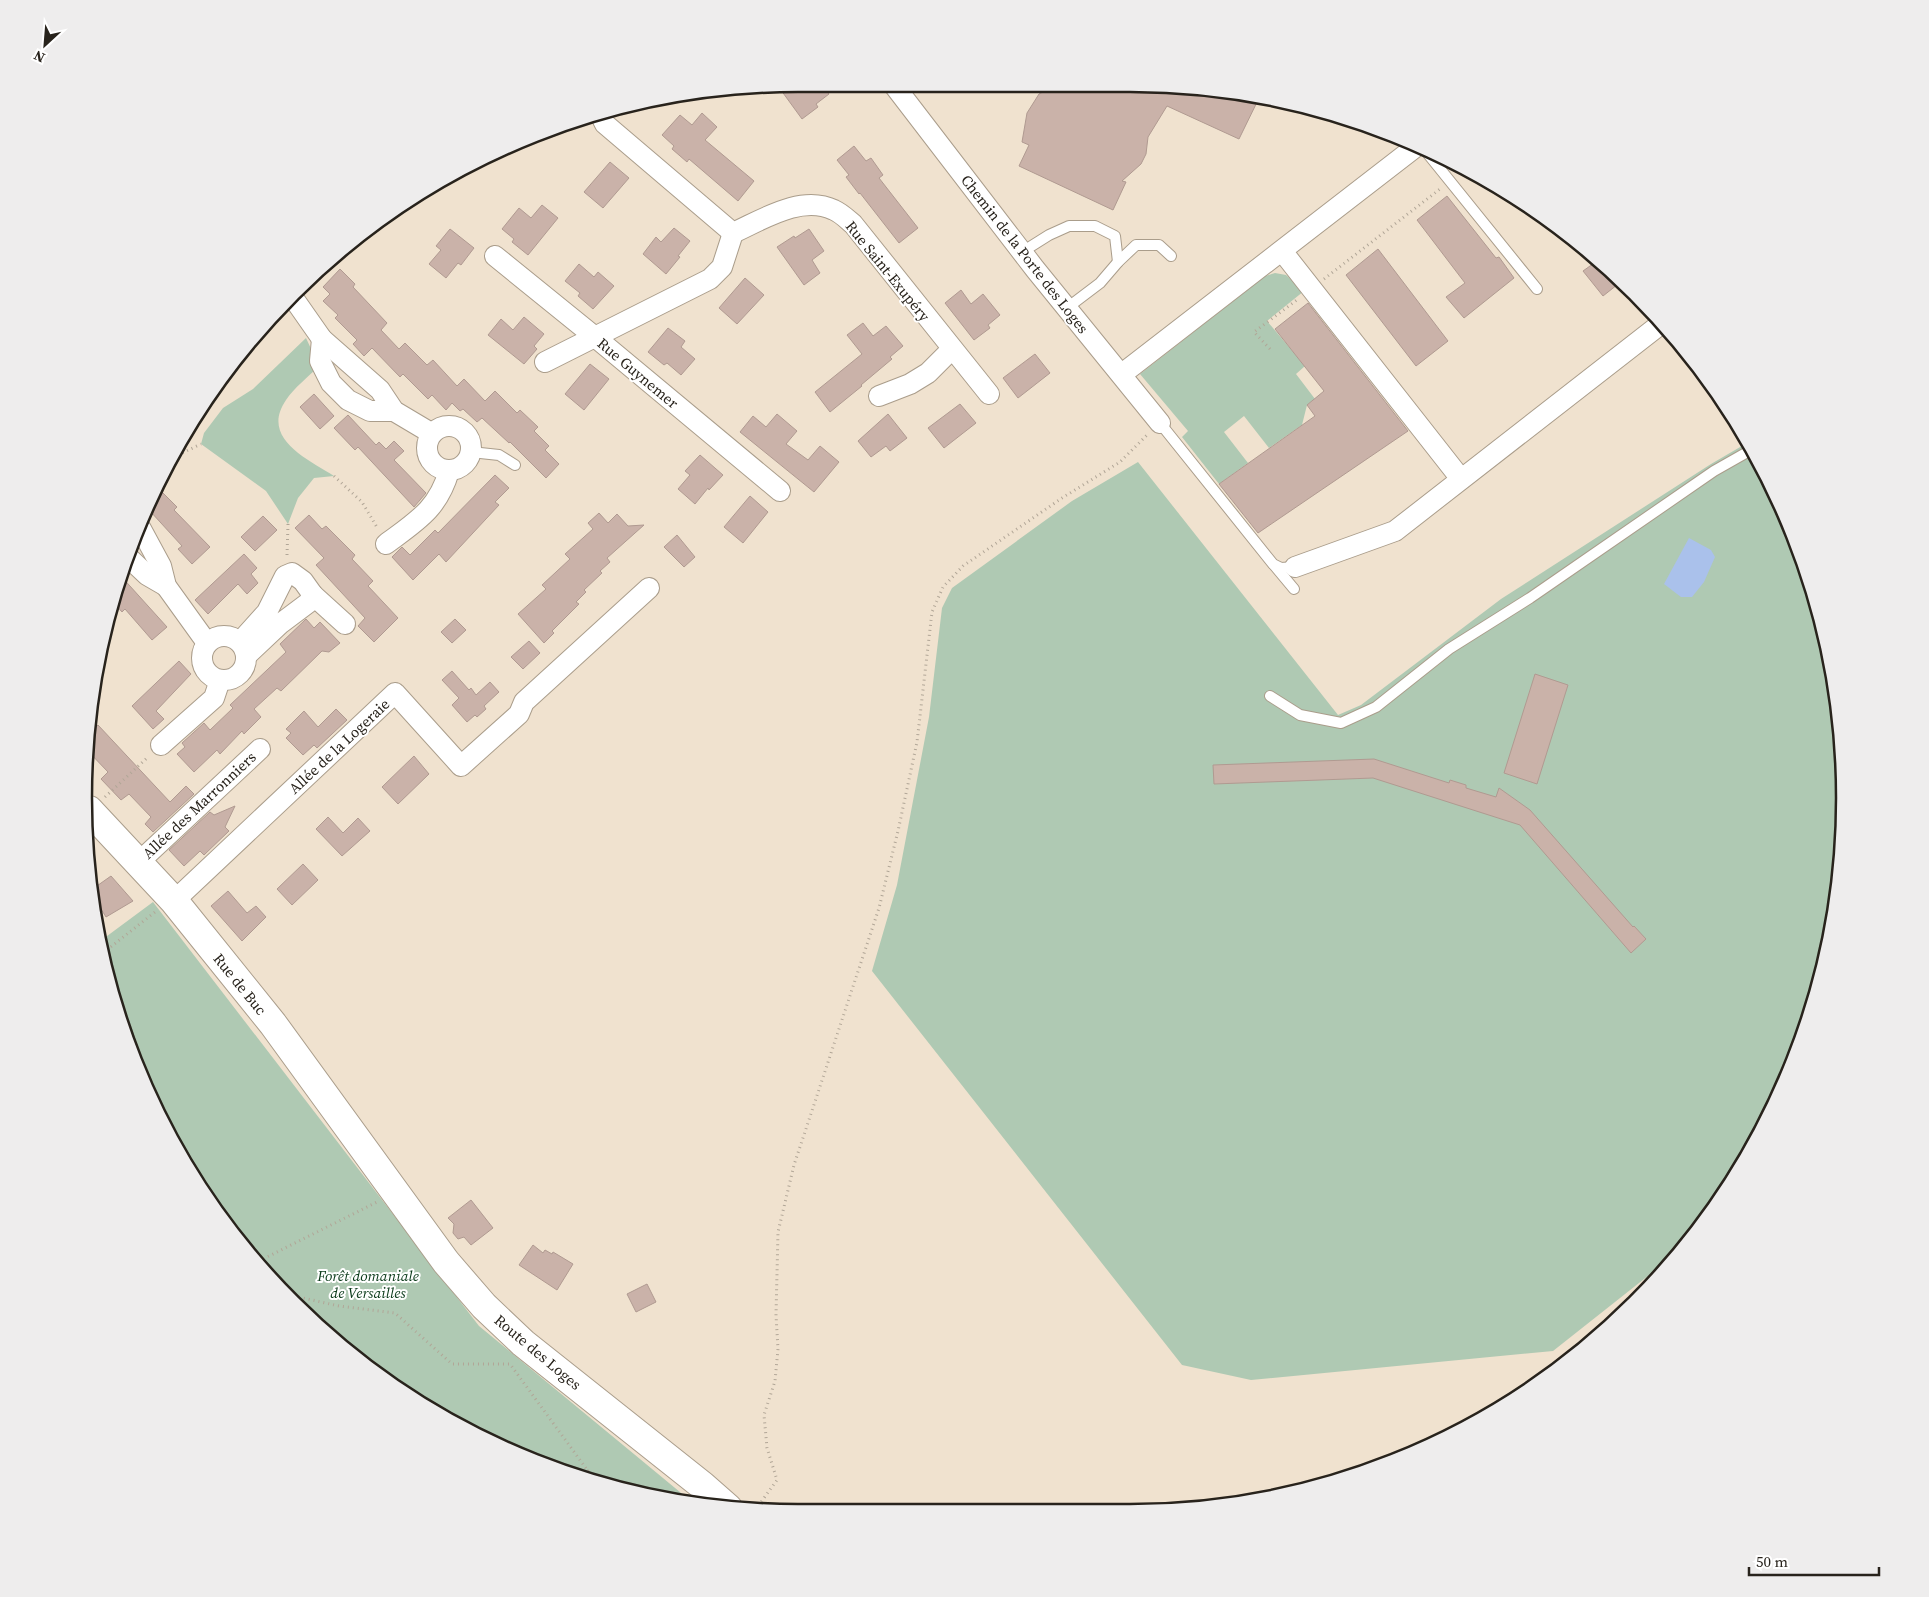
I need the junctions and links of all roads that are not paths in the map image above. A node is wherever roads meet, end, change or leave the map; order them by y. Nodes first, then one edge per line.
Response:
1 (899, 92) edge
2 (604, 121) edge
3 (1412, 151) edge
4 (1434, 161) edge
5 (733, 233) junction
6 (1282, 251) junction
7 (1022, 252) junction
8 (495, 256) dead end
9 (1171, 256) dead end
10 (1118, 262) junction
11 (1537, 289) dead end
12 (297, 302) edge
13 (1067, 308) junction
14 (1656, 328) edge
15 (595, 336) junction
16 (322, 339) junction
17 (952, 349) junction
18 (545, 362) dead end
19 (1122, 374) junction
20 (989, 394) dead end
21 (880, 396) dead end
22 (394, 411) junction
23 (1160, 423) joint
24 (431, 433) junction
25 (471, 452) junction
26 (1746, 453) edge
27 (515, 465) dead end
28 (449, 470) junction
29 (1461, 480) junction
30 (780, 491) dead end
31 (144, 534) edge
32 (386, 544) road end
33 (134, 562) edge
34 (1273, 564) junction
35 (1295, 566) joint
36 (166, 586) junction
37 (648, 588) dead end
38 (1294, 589) dead end
39 (313, 595) junction
40 (345, 624) dead end
41 (207, 643) junction
42 (243, 649) junction
43 (220, 680) junction
44 (1270, 696) dead end
45 (161, 745) road end
46 (260, 749) dead end
47 (93, 814) edge
48 (139, 862) junction
49 (174, 901) junction
50 (378, 1168) joint
51 (718, 1499) edge

1 - 7 street, Chemin de la Porte des Loges
2 - 5 street
3 - 6 street
4 - 11 lane
5 - 15 street
5 - 17 street, Rue Saint-Exupéry
6 - 19 street
6 - 29 street
7 - 10 lane
7 - 13 street, Chemin de la Porte des Loges
8 - 15 street, Rue Guynemer
9 - 10 lane
10 - 13 lane
12 - 16 street
13 - 19 street, Chemin de la Porte des Loges
14 - 29 street
15 - 18 street
15 - 30 street, Rue Guynemer
16 - 22 street
16 - 22 street
17 - 20 street, Rue Saint-Exupéry
17 - 21 street
19 - 23 street, Chemin de la Porte des Loges
22 - 24 street
23 - 34 lane
24 - 25 street
24 - 28 street
25 - 27 lane
25 - 28 street
26 - 44 lane
28 - 32 street
29 - 35 street
31 - 36 street
33 - 36 street
34 - 35 lane
34 - 38 lane
36 - 41 street
37 - 49 street, Allée de la Logeraie
39 - 40 street
39 - 42 street
39 - 42 street
41 - 42 street
41 - 43 street
42 - 43 street
43 - 45 street
46 - 48 street, Allée des Marronniers
47 - 48 street, Rue de Buc
48 - 49 street, Rue de Buc
49 - 50 street, Rue de Buc
50 - 51 street, Route des Loges

